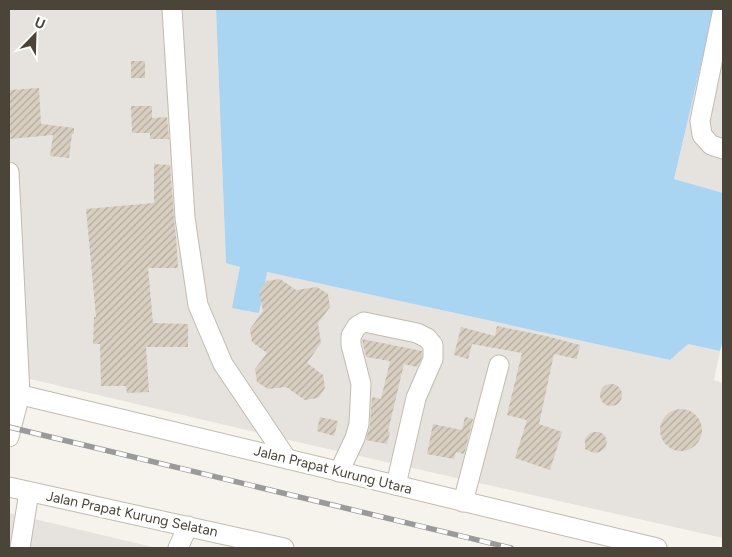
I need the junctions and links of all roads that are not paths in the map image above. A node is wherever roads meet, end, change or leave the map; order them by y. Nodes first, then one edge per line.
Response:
1 (172, 9) edge
2 (723, 9) edge
3 (723, 150) edge
4 (9, 172) edge
5 (499, 365) dead end
6 (14, 393) edge
7 (9, 437) edge
8 (287, 459) junction
9 (339, 472) junction
10 (396, 486) junction
11 (9, 487) edge
12 (29, 492) junction
13 (463, 502) junction
14 (188, 526) junction
15 (20, 548) edge
16 (178, 548) edge
17 (284, 548) edge
18 (657, 548) edge

1 - 8 street
2 - 3 street
4 - 6 street
5 - 13 street
6 - 7 street
6 - 8 street, Jalan Prapat Kurung Utara
8 - 9 street, Jalan Prapat Kurung Utara
9 - 10 street, Jalan Prapat Kurung Utara
9 - 10 street
10 - 13 street, Jalan Prapat Kurung Utara
11 - 12 street, Jalan Prapat Kurung Selatan
12 - 14 street, Jalan Prapat Kurung Selatan
12 - 15 street
13 - 18 street, Jalan Prapat Kurung Utara
14 - 16 street
14 - 17 street, Jalan Prapat Kurung Selatan

